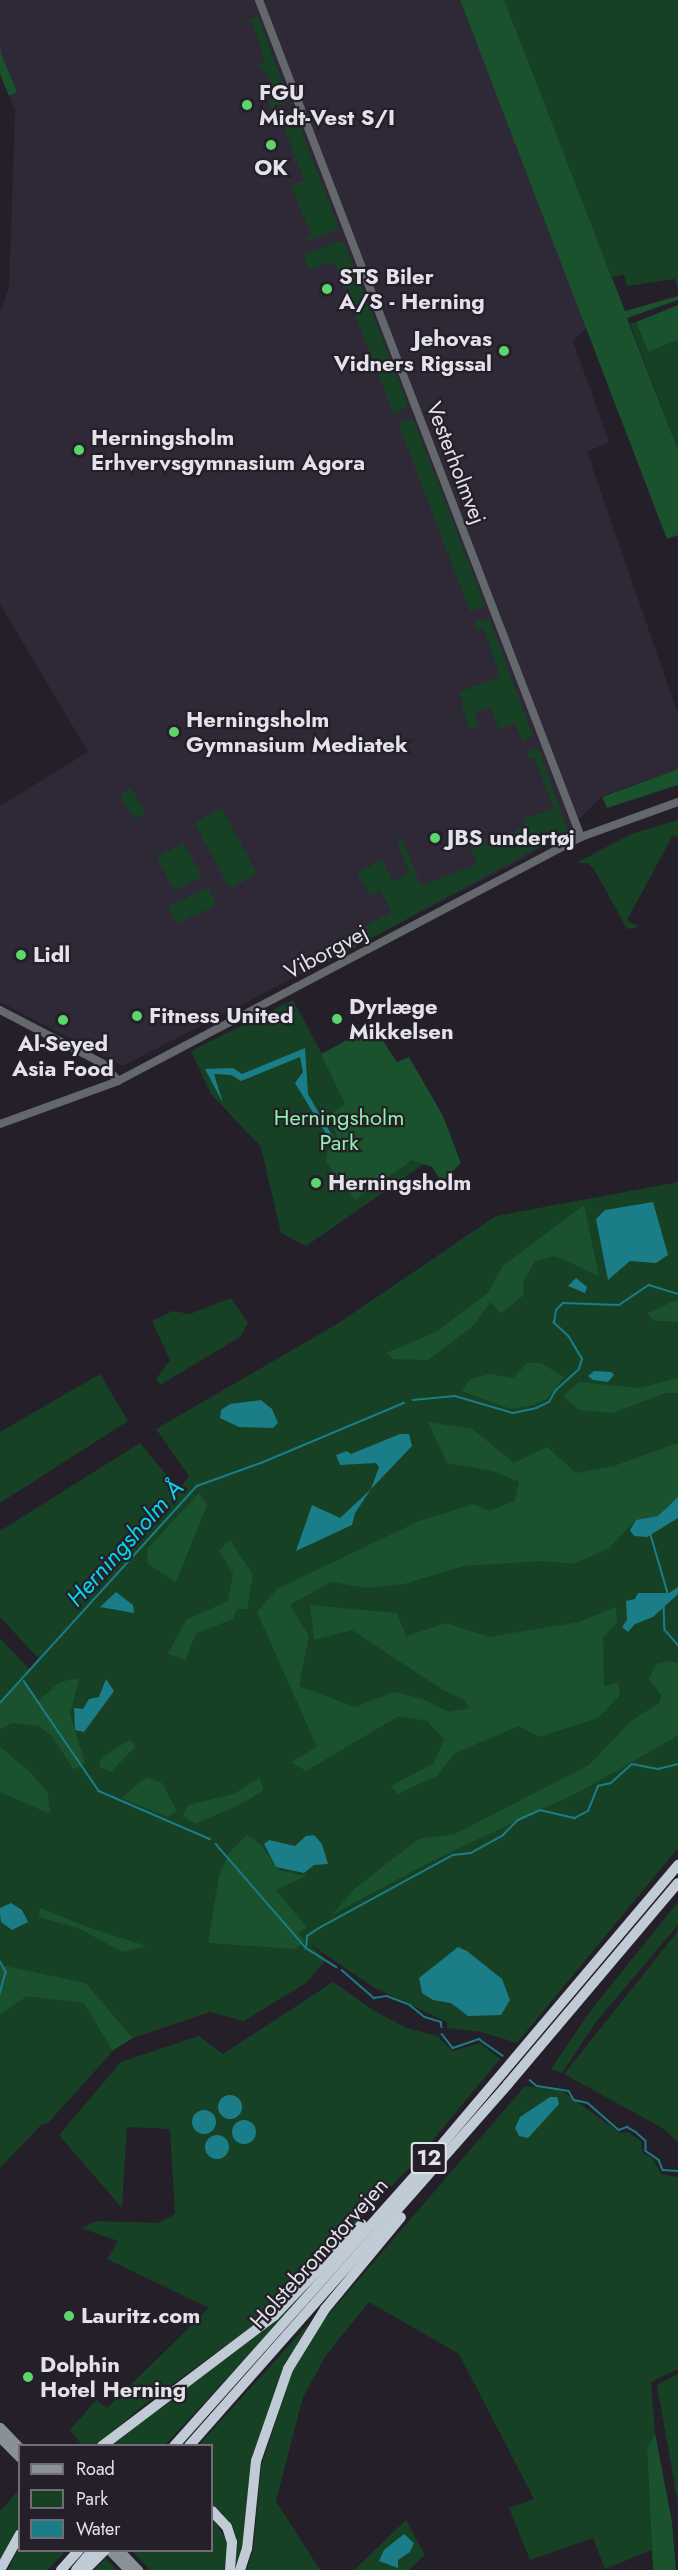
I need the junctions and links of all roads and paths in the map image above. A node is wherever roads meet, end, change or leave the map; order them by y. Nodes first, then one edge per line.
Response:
1 (259, 0) edge
2 (678, 802) edge
3 (581, 837) junction
4 (0, 1010) edge
5 (118, 1081) junction
6 (0, 1124) edge
7 (678, 1865) edge
8 (678, 1882) edge
9 (508, 2084) junction
10 (433, 2155) junction
11 (0, 2427) edge
12 (0, 2438) edge
13 (103, 2444) edge
14 (175, 2444) edge
15 (190, 2444) edge
16 (18, 2446) edge
17 (18, 2456) edge
18 (213, 2512) edge
19 (18, 2538) edge
20 (102, 2552) edge
21 (109, 2552) edge
22 (121, 2552) edge
23 (88, 2558) edge
24 (0, 2570) edge
25 (61, 2570) edge
26 (76, 2570) edge
27 (128, 2570) edge
28 (138, 2570) edge
29 (230, 2570) edge
30 (240, 2570) edge

1 - 3 street, Vesterholmvej
2 - 3 street, Viborgvej
3 - 5 street, Viborgvej
4 - 5 street
5 - 6 street, Viborgvej
7 - 10 highway, Holstebromotorvejen / 12
8 - 9 highway, Holstebromotorvejen / 12
9 - 15 highway, Holstebromotorvejen / 12
9 - 30 highway
10 - 13 highway
10 - 14 highway, Holstebromotorvejen / 12
11 - 16 main road
12 - 17 main road
18 - 29 highway
19 - 24 highway
20 - 23 highway
21 - 27 main road
22 - 28 main road
23 - 25 highway
23 - 26 highway

